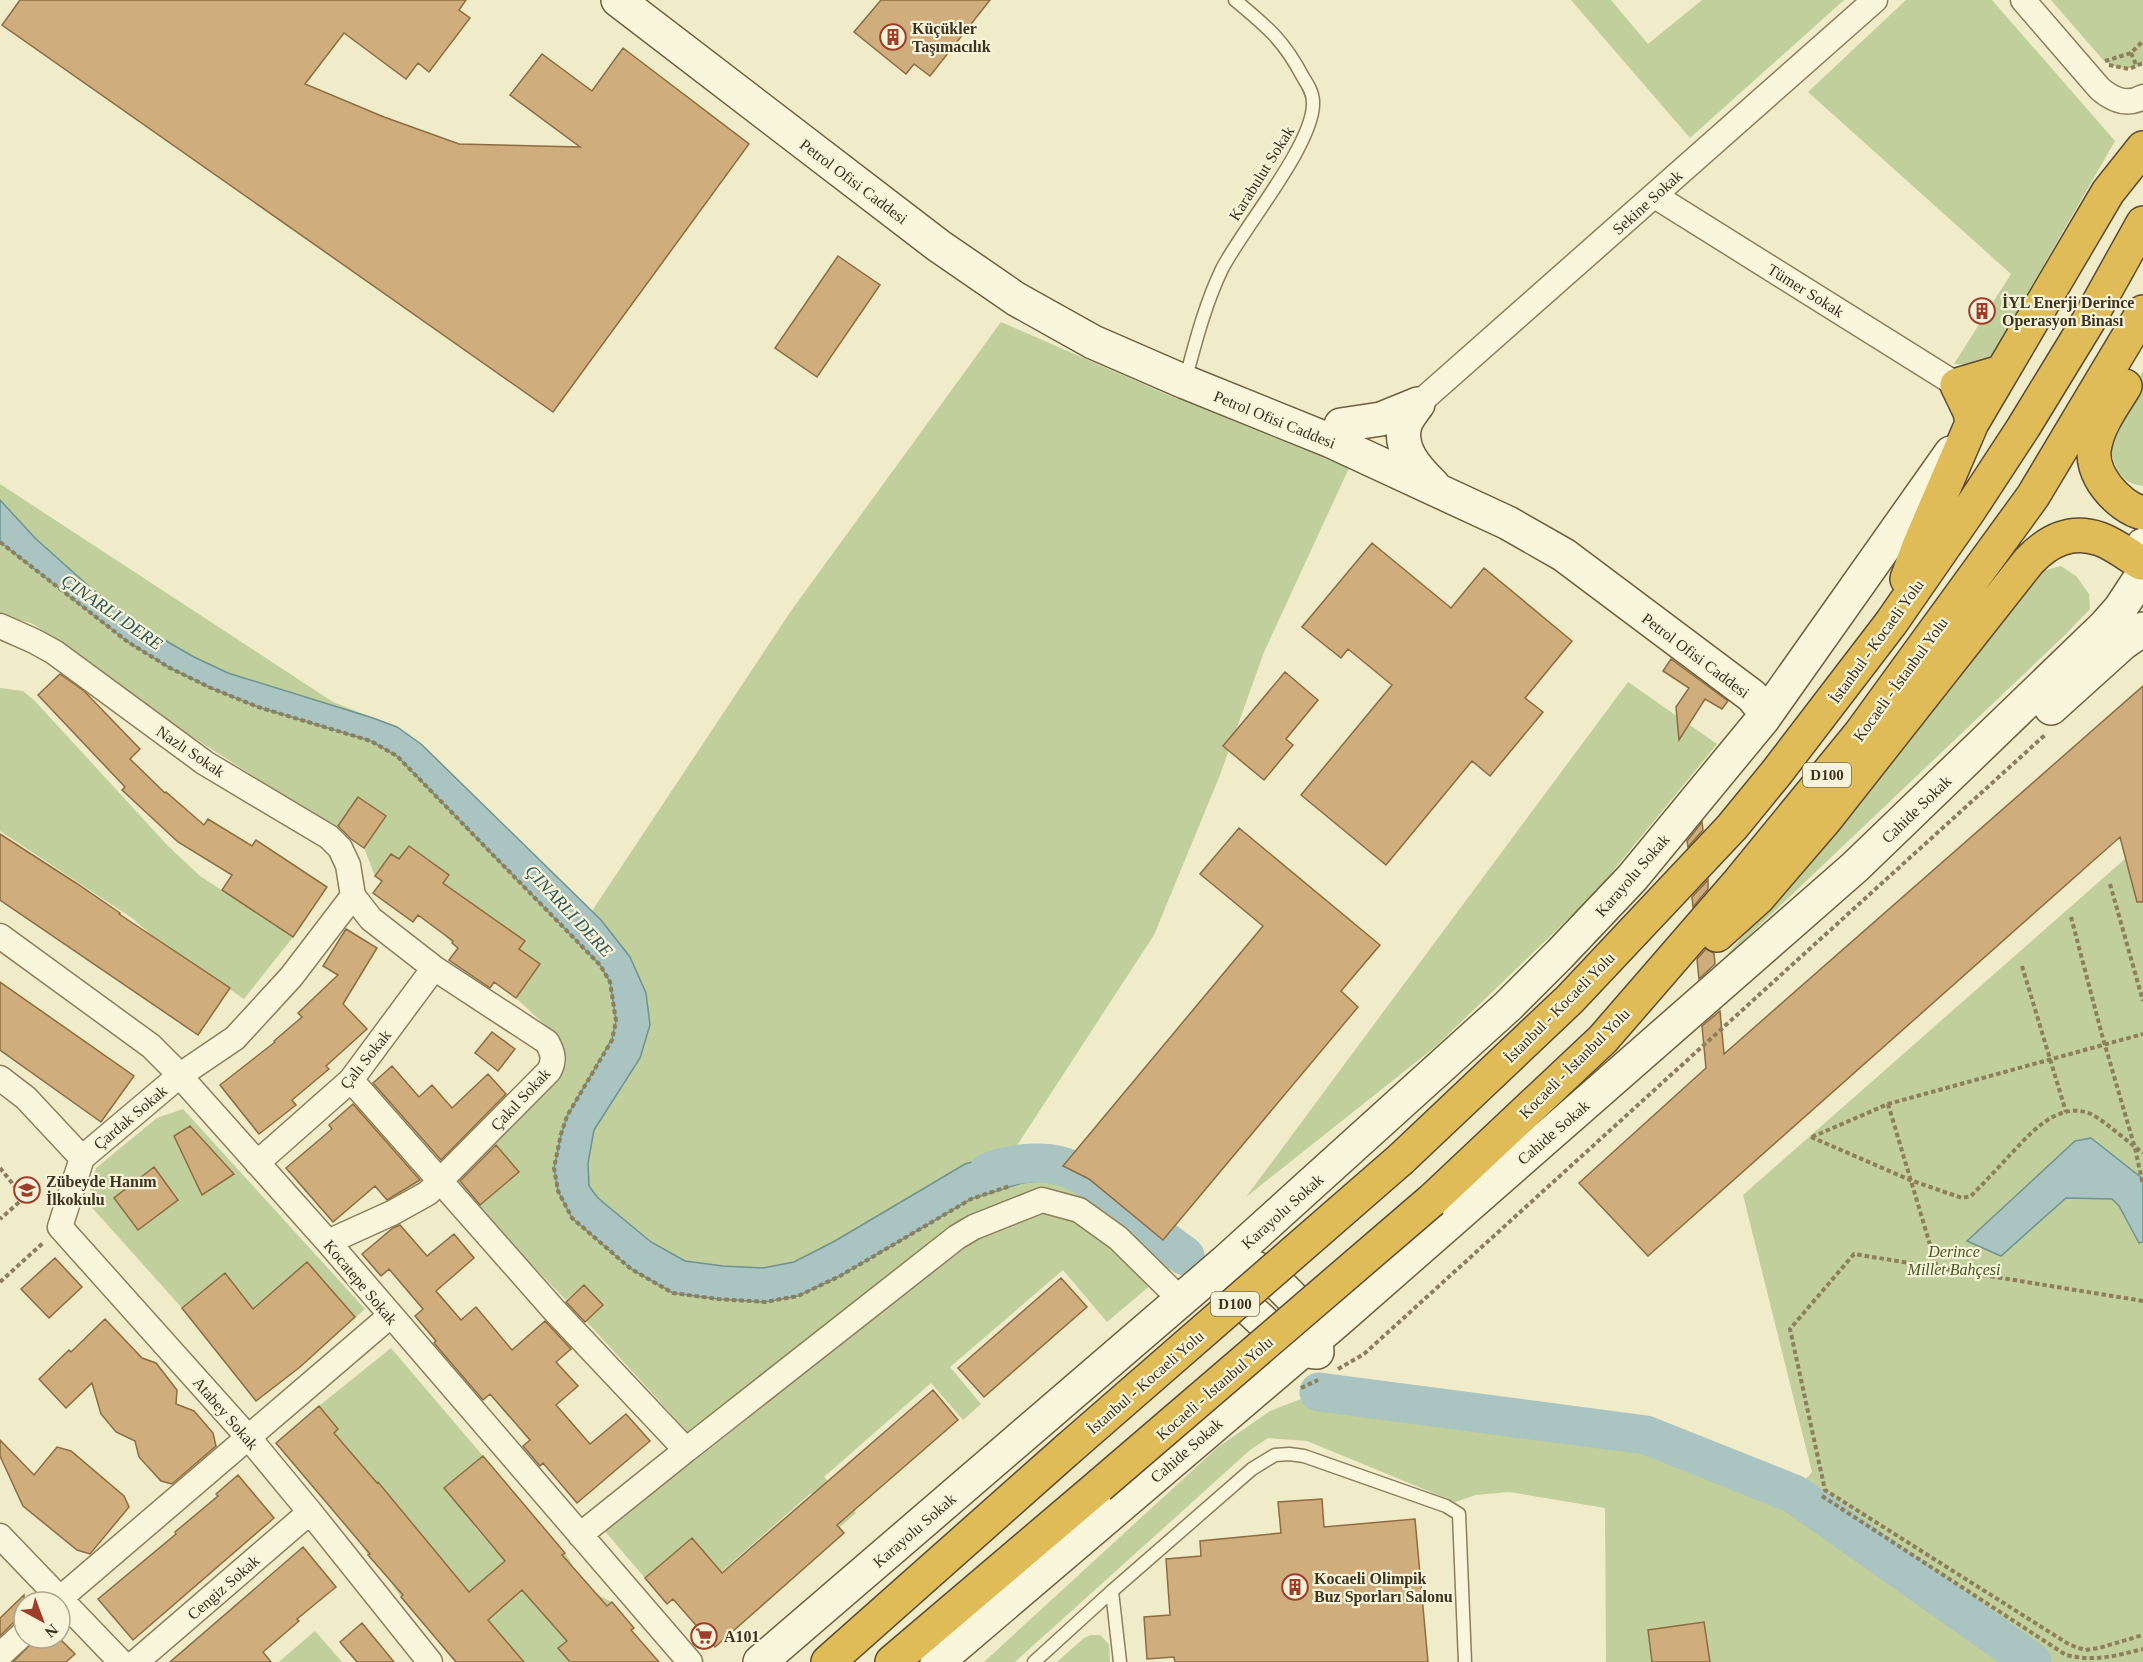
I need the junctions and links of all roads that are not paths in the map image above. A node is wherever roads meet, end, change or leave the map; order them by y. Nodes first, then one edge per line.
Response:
1 (618, 0) edge
2 (648, 0) edge
3 (1235, 0) edge
4 (1875, 0) edge
5 (2023, 0) edge
6 (2143, 98) edge
7 (2143, 148) edge
8 (1654, 196) junction
9 (2143, 223) edge
10 (2143, 312) edge
11 (2143, 354) edge
12 (2001, 372) junction
13 (1187, 374) junction
14 (1957, 385) junction
15 (1418, 404) junction
16 (1972, 423) junction
17 (1336, 433) junction
18 (1371, 439) junction
19 (1410, 458) junction
20 (1444, 484) junction
21 (2143, 513) edge
22 (2142, 561) edge
23 (1891, 623) junction
24 (0, 626) edge
25 (2143, 629) edge
26 (1806, 661) junction
27 (1760, 684) junction
28 (1763, 719) junction
29 (353, 896) junction
30 (0, 936) edge
31 (434, 968) junction
32 (1603, 1039) junction
33 (179, 1076) junction
34 (0, 1078) edge
35 (351, 1080) junction
36 (82, 1158) junction
37 (257, 1163) junction
38 (442, 1181) junction
39 (328, 1242) junction
40 (1254, 1254) junction
41 (1211, 1284) junction
42 (390, 1316) junction
43 (1310, 1353) junction
44 (248, 1437) junction
45 (686, 1450) junction
46 (310, 1512) junction
47 (580, 1535) junction
48 (0, 1536) edge
49 (49, 1590) edge
50 (70, 1590) edge
51 (1112, 1591) junction
52 (72, 1614) edge
53 (12, 1644) edge
54 (0, 1655) edge
55 (426, 1660) edge
56 (946, 1661) edge
57 (121, 1662) edge
58 (136, 1662) edge
59 (690, 1662) edge
60 (760, 1662) edge
61 (828, 1662) edge
62 (892, 1662) edge
63 (1034, 1662) edge
64 (1120, 1662) edge
65 (1465, 1662) edge

1 - 13 main road, Petrol Ofisi Caddesi
2 - 13 main road, Petrol Ofisi Caddesi
3 - 13 lane, Karabulut Sokak
4 - 8 street, Sekine Sokak
5 - 6 street
7 - 12 highway
8 - 14 street, Tümer Sokak
8 - 15 street, Sekine Sokak
9 - 23 highway, İstanbul - Kocaeli Yolu / D100
10 - 32 highway, Kocaeli - İstanbul Yolu / D100
11 - 21 highway
12 - 14 highway
12 - 16 highway
13 - 17 main road, Petrol Ofisi Caddesi
14 - 16 highway
15 - 17 main road
15 - 18 main road
15 - 19 main road
15 - 20 main road
16 - 23 highway
16 - 26 main road, Karayolu Sokak
17 - 18 main road
17 - 20 main road, Petrol Ofisi Caddesi
18 - 19 main road
19 - 20 main road
20 - 27 main road, Petrol Ofisi Caddesi
20 - 28 main road, Petrol Ofisi Caddesi
22 - 32 highway
22 - 43 main road, Cahide Sokak
23 - 61 highway, İstanbul - Kocaeli Yolu / D100, bridge
24 - 29 street, Nazlı Sokak
25 - 43 main road, Cahide Sokak
26 - 27 main road
26 - 28 main road, Karayolu Sokak
27 - 28 main road, Petrol Ofisi Caddesi
28 - 40 main road, Karayolu Sokak
29 - 31 street, Çakıl Sokak
29 - 33 street, Çardak Sokak
30 - 33 street, Kocatepe Sokak
31 - 35 street, Çalı Sokak
31 - 38 street, Çakıl Sokak
32 - 62 highway, Kocaeli - İstanbul Yolu / D100, bridge
33 - 36 street, Çardak Sokak
33 - 37 street, Kocatepe Sokak
34 - 36 street
35 - 37 street, Çalı Sokak
35 - 38 street
36 - 44 street, Atabey Sokak
37 - 39 street, Kocatepe Sokak
38 - 39 street, Çakıl Sokak
38 - 45 street
39 - 42 street, Kocatepe Sokak
40 - 41 main road, Karayolu Sokak
40 - 43 main road
41 - 43 main road
41 - 45 street
41 - 60 main road, Karayolu Sokak
42 - 44 street
42 - 47 street, Kocatepe Sokak
43 - 56 main road, Cahide Sokak
44 - 46 street, Atabey Sokak
44 - 50 street
45 - 47 street
46 - 55 street, Atabey Sokak
46 - 58 street, Cengiz Sokak
47 - 59 street, Kocatepe Sokak
48 - 49 street
51 - 63 lane
51 - 64 lane
51 - 65 lane
52 - 57 street
53 - 54 street

